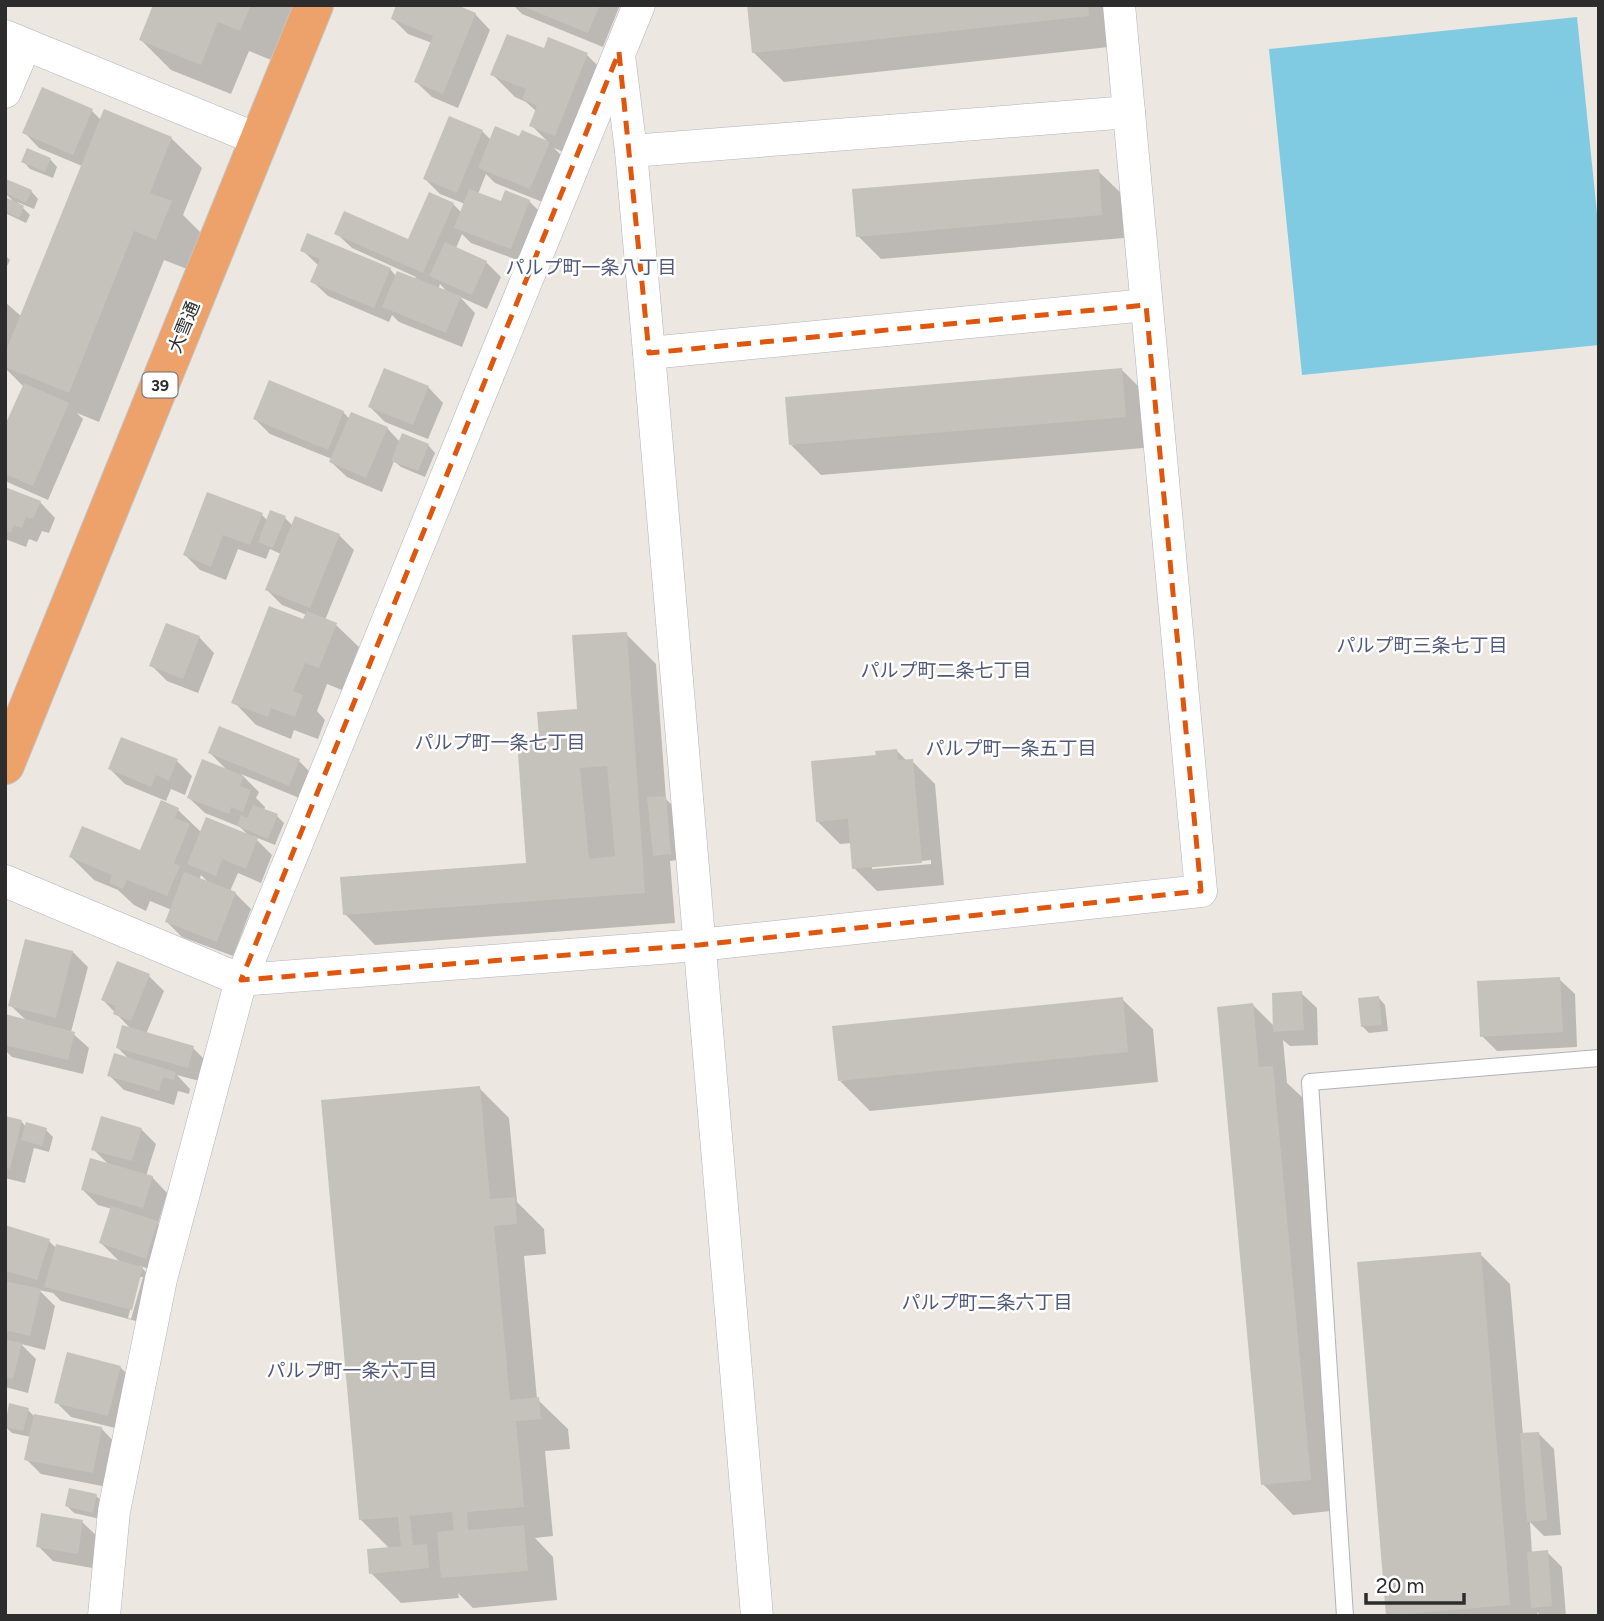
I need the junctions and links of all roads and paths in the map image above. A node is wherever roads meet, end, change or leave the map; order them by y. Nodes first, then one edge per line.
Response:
1 (314, 5) edge
2 (639, 5) edge
3 (1119, 5) edge
4 (15, 40) edge
5 (619, 52) junction
6 (5, 92) edge
7 (1129, 112) junction
8 (260, 140) junction
9 (631, 151) junction
10 (1146, 305) junction
11 (649, 354) junction
12 (5, 765) edge
13 (5, 881) edge
14 (699, 945) junction
15 (241, 980) junction
16 (1599, 1058) edge
17 (104, 1616) edge
18 (757, 1616) edge
19 (1345, 1616) edge

1 - 8 highway, 大雪通 / 39
2 - 5 street
3 - 7 street
4 - 6 street
4 - 8 street
5 - 9 street
5 - 15 street
7 - 9 street
7 - 10 street
8 - 12 highway, 大雪通 / 39
9 - 11 street
10 - 11 street
10 - 14 street
11 - 14 street
13 - 15 street
14 - 15 street
14 - 18 street
15 - 17 street
16 - 19 lane

